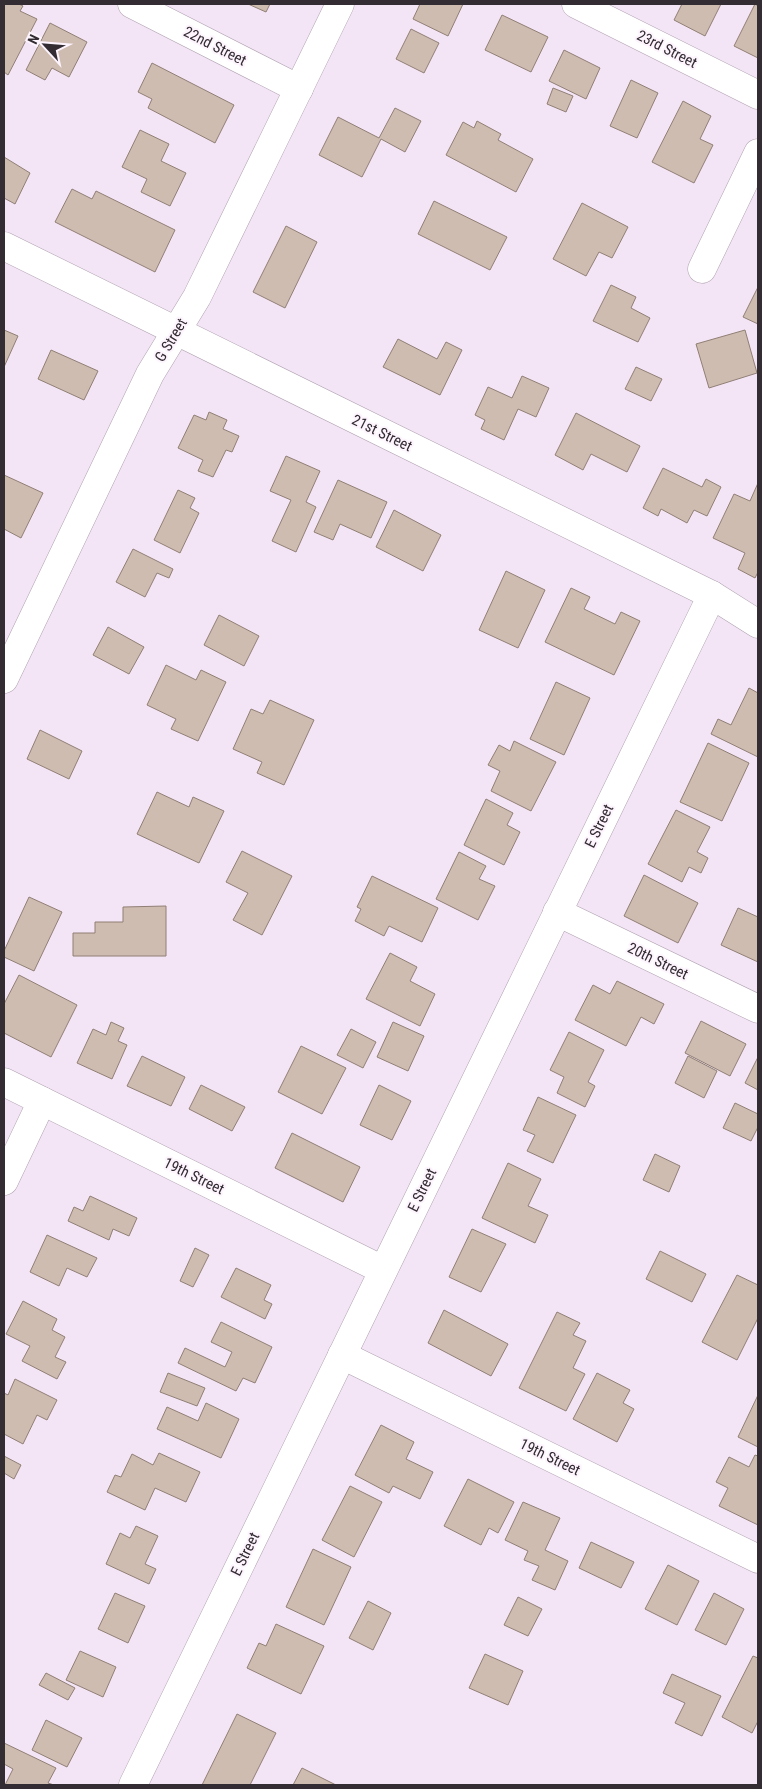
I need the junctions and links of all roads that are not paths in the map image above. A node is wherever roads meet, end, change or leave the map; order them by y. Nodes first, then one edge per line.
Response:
1 (132, 4) edge
2 (340, 4) edge
3 (576, 4) edge
4 (299, 89) junction
5 (758, 95) edge
6 (758, 154) edge
7 (4, 246) edge
8 (702, 268) dead end
9 (176, 331) junction
10 (712, 595) junction
11 (758, 624) edge
12 (6, 670) edge
13 (557, 912) junction
14 (758, 1009) edge
15 (4, 1082) edge
16 (42, 1101) junction
17 (4, 1181) edge
18 (383, 1270) junction
19 (342, 1355) junction
20 (758, 1559) edge
21 (133, 1785) edge

1 - 4 street, 22nd Street
2 - 4 street, G Street
3 - 5 street, 23rd Street
4 - 9 street, G Street
6 - 8 street
7 - 9 street, 21st Street
9 - 10 street, 21st Street
9 - 12 street, G Street
10 - 11 street, 21st Street
10 - 13 street, E Street
13 - 14 street, 20th Street
13 - 18 street, E Street
15 - 16 street, 19th Street
16 - 17 street
16 - 18 street, 19th Street
18 - 19 street, E Street
19 - 20 street, 19th Street
19 - 21 street, E Street

